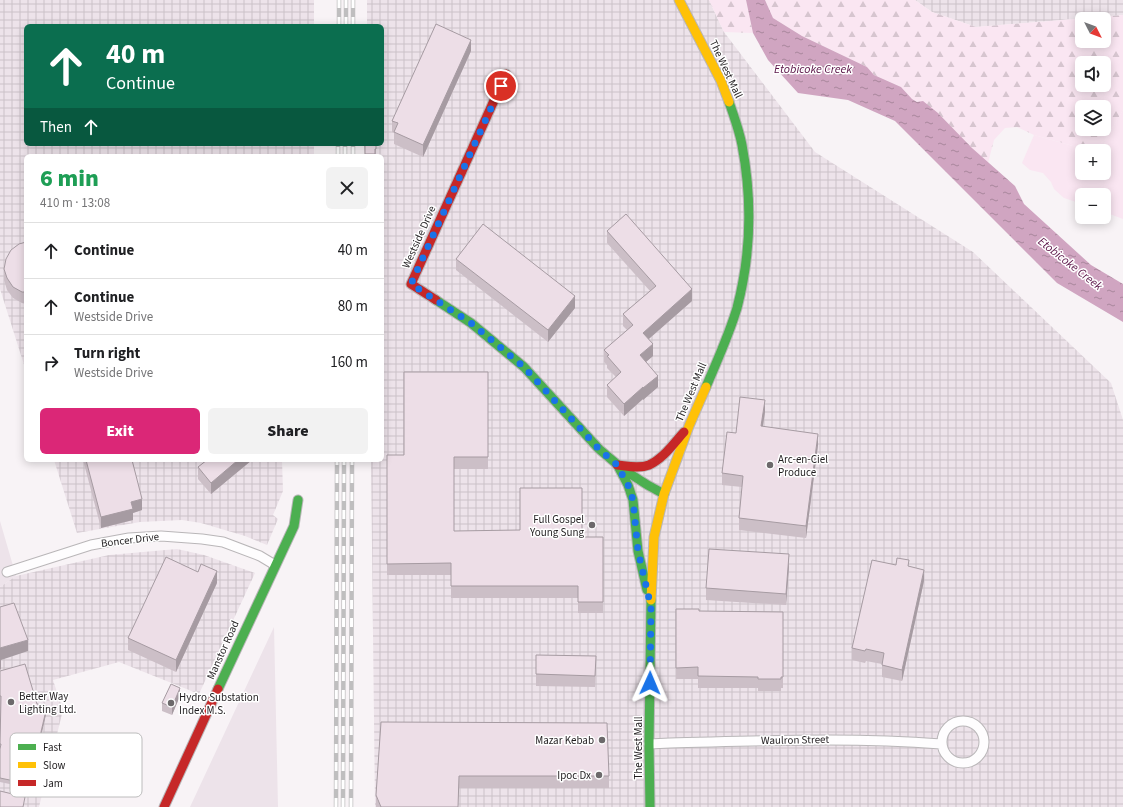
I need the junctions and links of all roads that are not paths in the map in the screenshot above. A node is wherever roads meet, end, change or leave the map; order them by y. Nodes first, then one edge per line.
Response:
1 (679, 0) edge
2 (506, 74) dead end
3 (689, 426) junction
4 (617, 465) junction
5 (664, 494) junction
6 (298, 500) dead end
7 (275, 565) junction
8 (7, 572) dead end
9 (651, 607) junction
10 (649, 744) junction
11 (941, 744) junction
12 (164, 807) edge
13 (650, 807) edge

1 - 3 main road, The West Mall
2 - 4 main road, Westside Drive
3 - 4 main road
3 - 5 main road, The West Mall
4 - 5 main road, Westside Drive
4 - 9 main road
5 - 9 main road, The West Mall
6 - 7 main road, Manstor Road
7 - 8 street, Boncer Drive
7 - 12 main road, Manstor Road
9 - 10 main road, The West Mall
10 - 11 street, Waulron Street
10 - 13 main road, The West Mall
11 - 11 street

